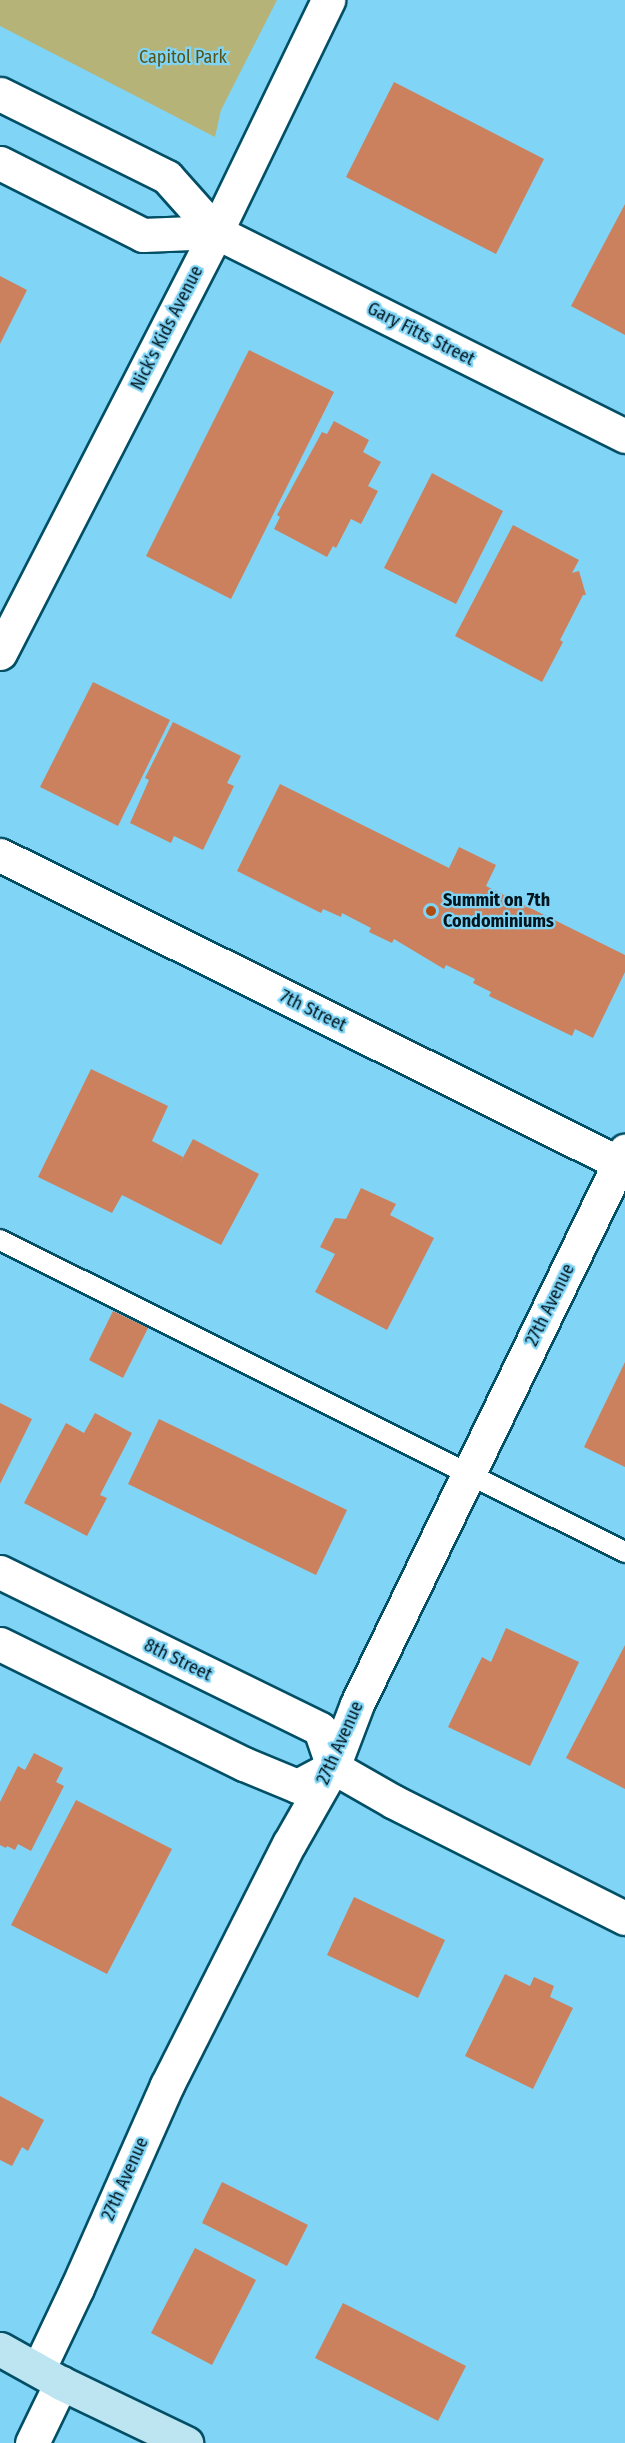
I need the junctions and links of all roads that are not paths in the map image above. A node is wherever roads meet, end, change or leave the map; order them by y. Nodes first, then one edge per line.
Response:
1 (328, 0) edge
2 (0, 94) edge
3 (0, 163) edge
4 (216, 232) junction
5 (625, 436) edge
6 (0, 653) edge
7 (0, 855) edge
8 (623, 1160) edge
9 (0, 1240) edge
10 (469, 1475) junction
11 (625, 1552) edge
12 (0, 1572) edge
13 (0, 1644) edge
14 (333, 1767) junction
15 (625, 1918) edge
16 (0, 2349) edge
17 (50, 2375) junction
18 (32, 2443) edge
19 (186, 2443) edge

1 - 4 street, Nick's Kids Avenue
2 - 4 street, Gary Fitts Street
3 - 4 street, Gary Fitts Street
4 - 5 street, Gary Fitts Street
4 - 6 street, Nick's Kids Avenue
7 - 8 street, 7th Street
8 - 10 street, 27th Avenue
9 - 10 lane
10 - 11 lane
10 - 14 street, 27th Avenue
12 - 14 street, 8th Street
13 - 14 street
14 - 15 street
14 - 17 street, 27th Avenue
16 - 17 main road
17 - 18 street, 27th Avenue
17 - 19 main road

